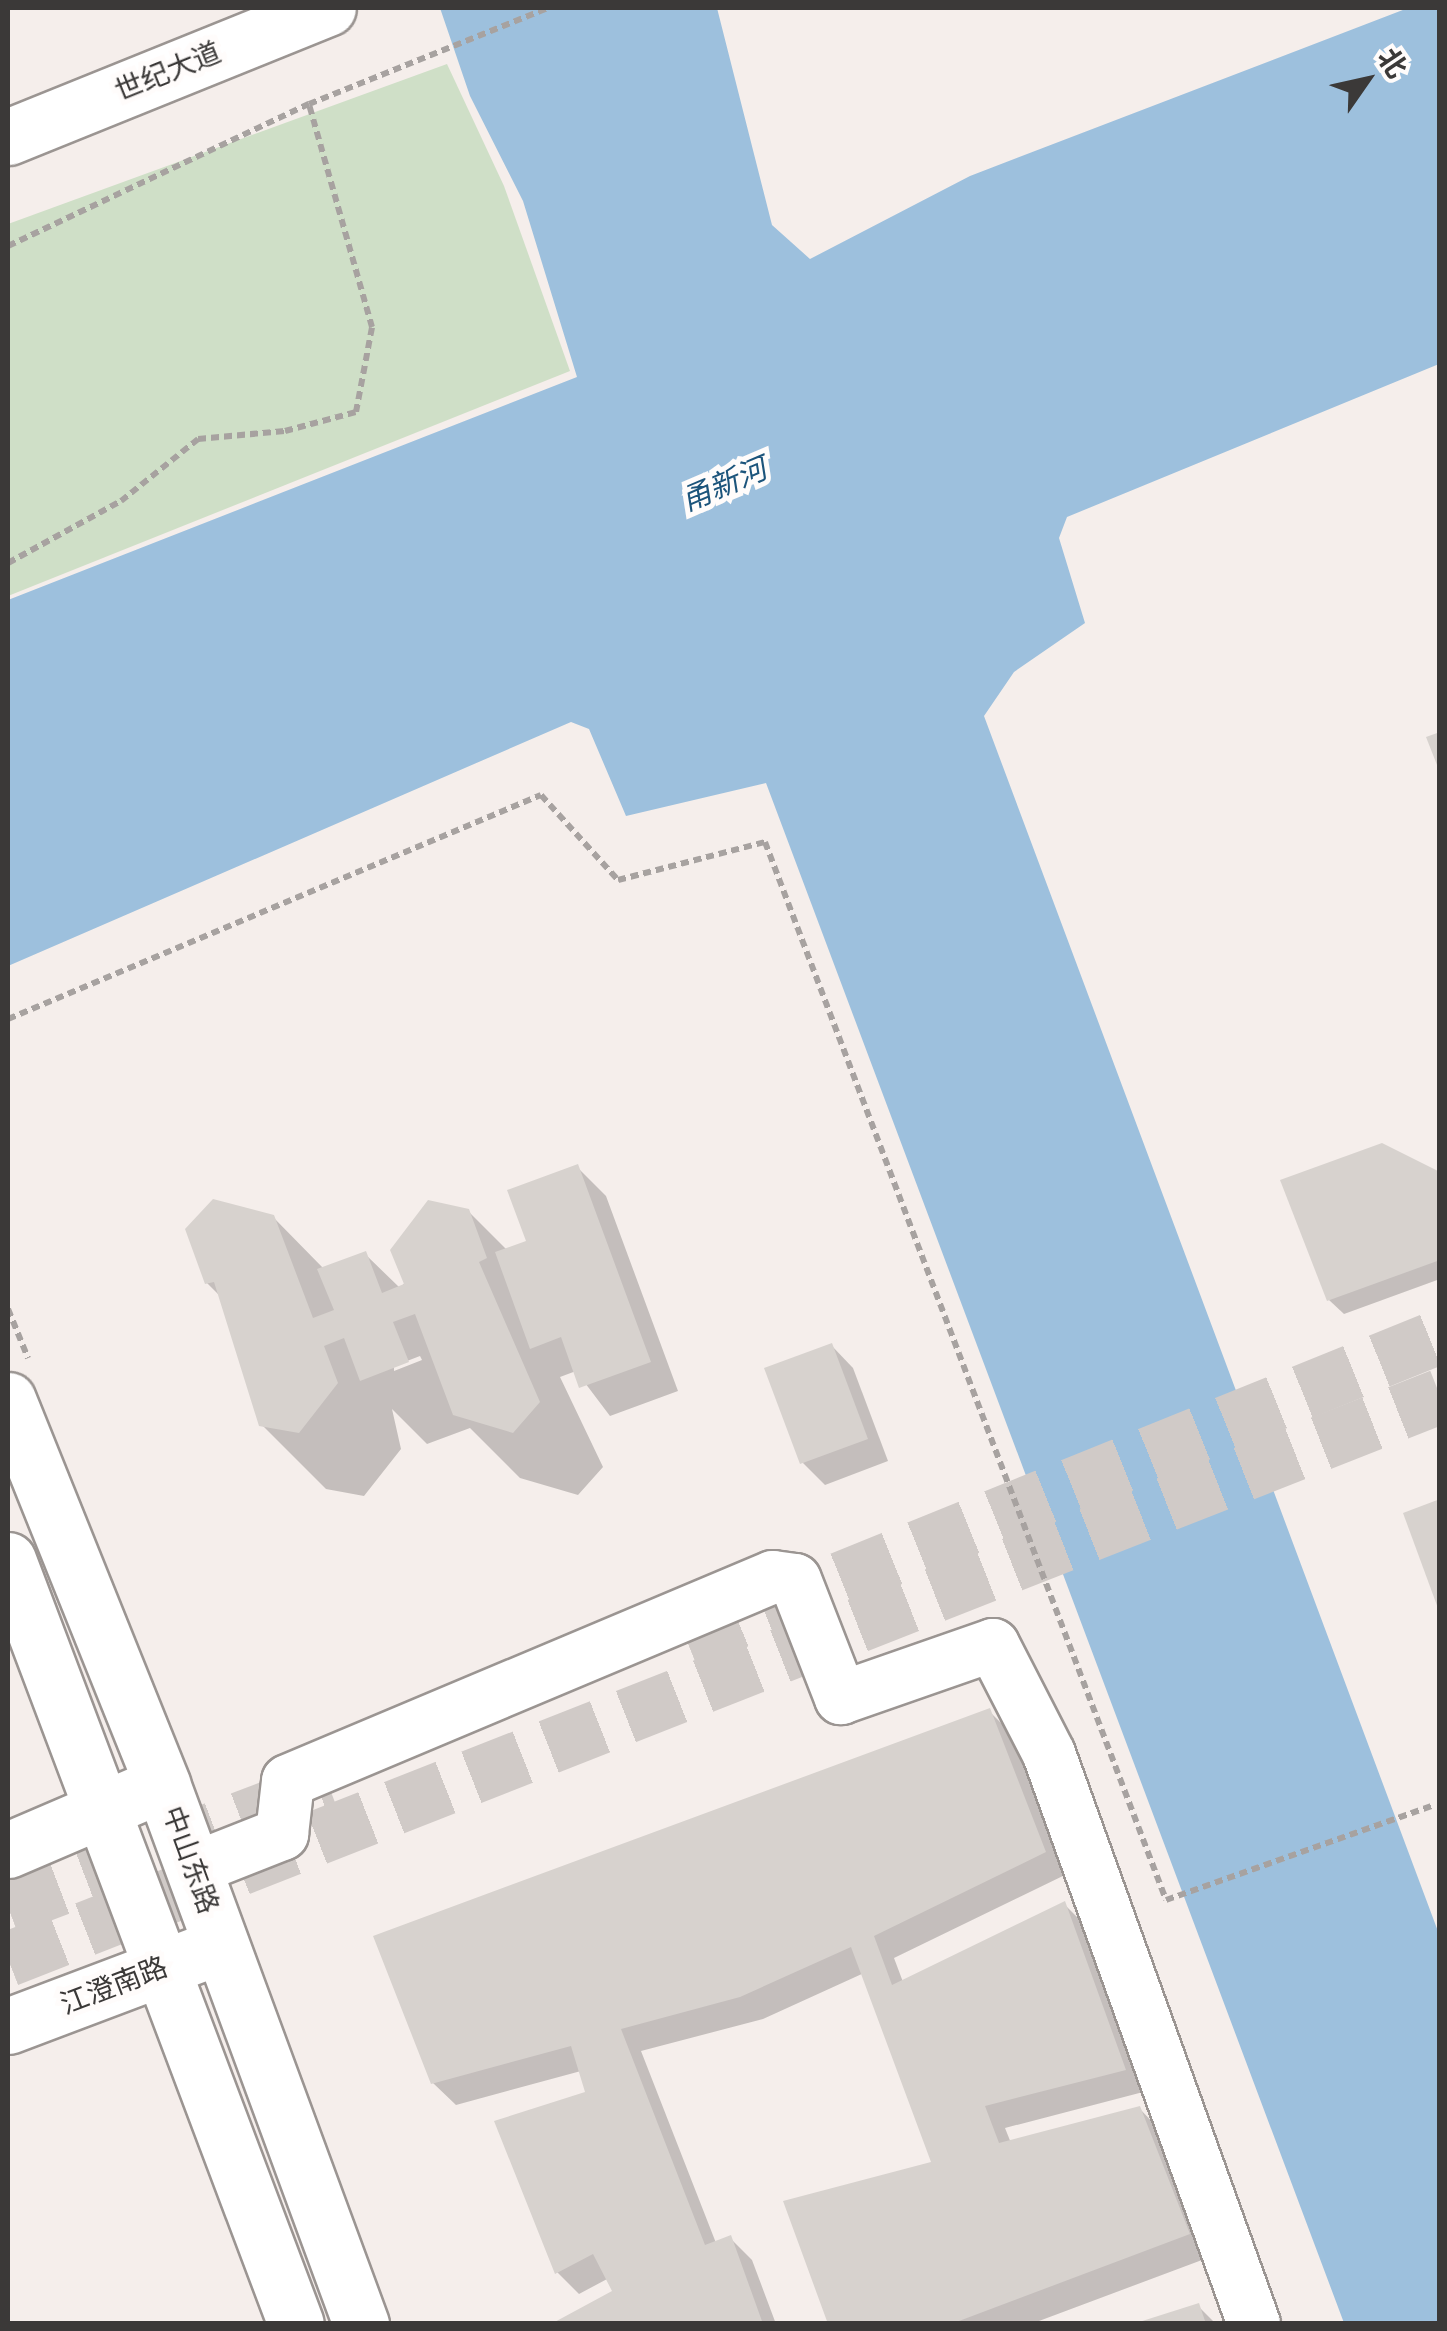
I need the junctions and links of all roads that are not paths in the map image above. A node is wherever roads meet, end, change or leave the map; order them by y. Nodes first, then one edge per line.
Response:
1 (328, 8) edge
2 (8, 136) edge
3 (8, 1400) edge
4 (8, 1560) edge
5 (162, 1784) junction
6 (108, 1807) junction
7 (8, 1850) edge
8 (193, 1869) junction
9 (222, 1945) junction
10 (165, 1966) junction
11 (8, 2026) edge
12 (296, 2324) edge
13 (361, 2324) edge
14 (1254, 2324) edge

1 - 2 main road, 世纪大道
3 - 5 main road, 中山东路
4 - 6 main road
5 - 6 main road
5 - 8 main road, 中山东路
6 - 7 main road
6 - 10 main road
8 - 9 main road, 中山东路
8 - 14 lane
9 - 10 main road, 江澄南路
9 - 13 main road, 中山东路
10 - 11 main road, 江澄南路
10 - 12 main road

